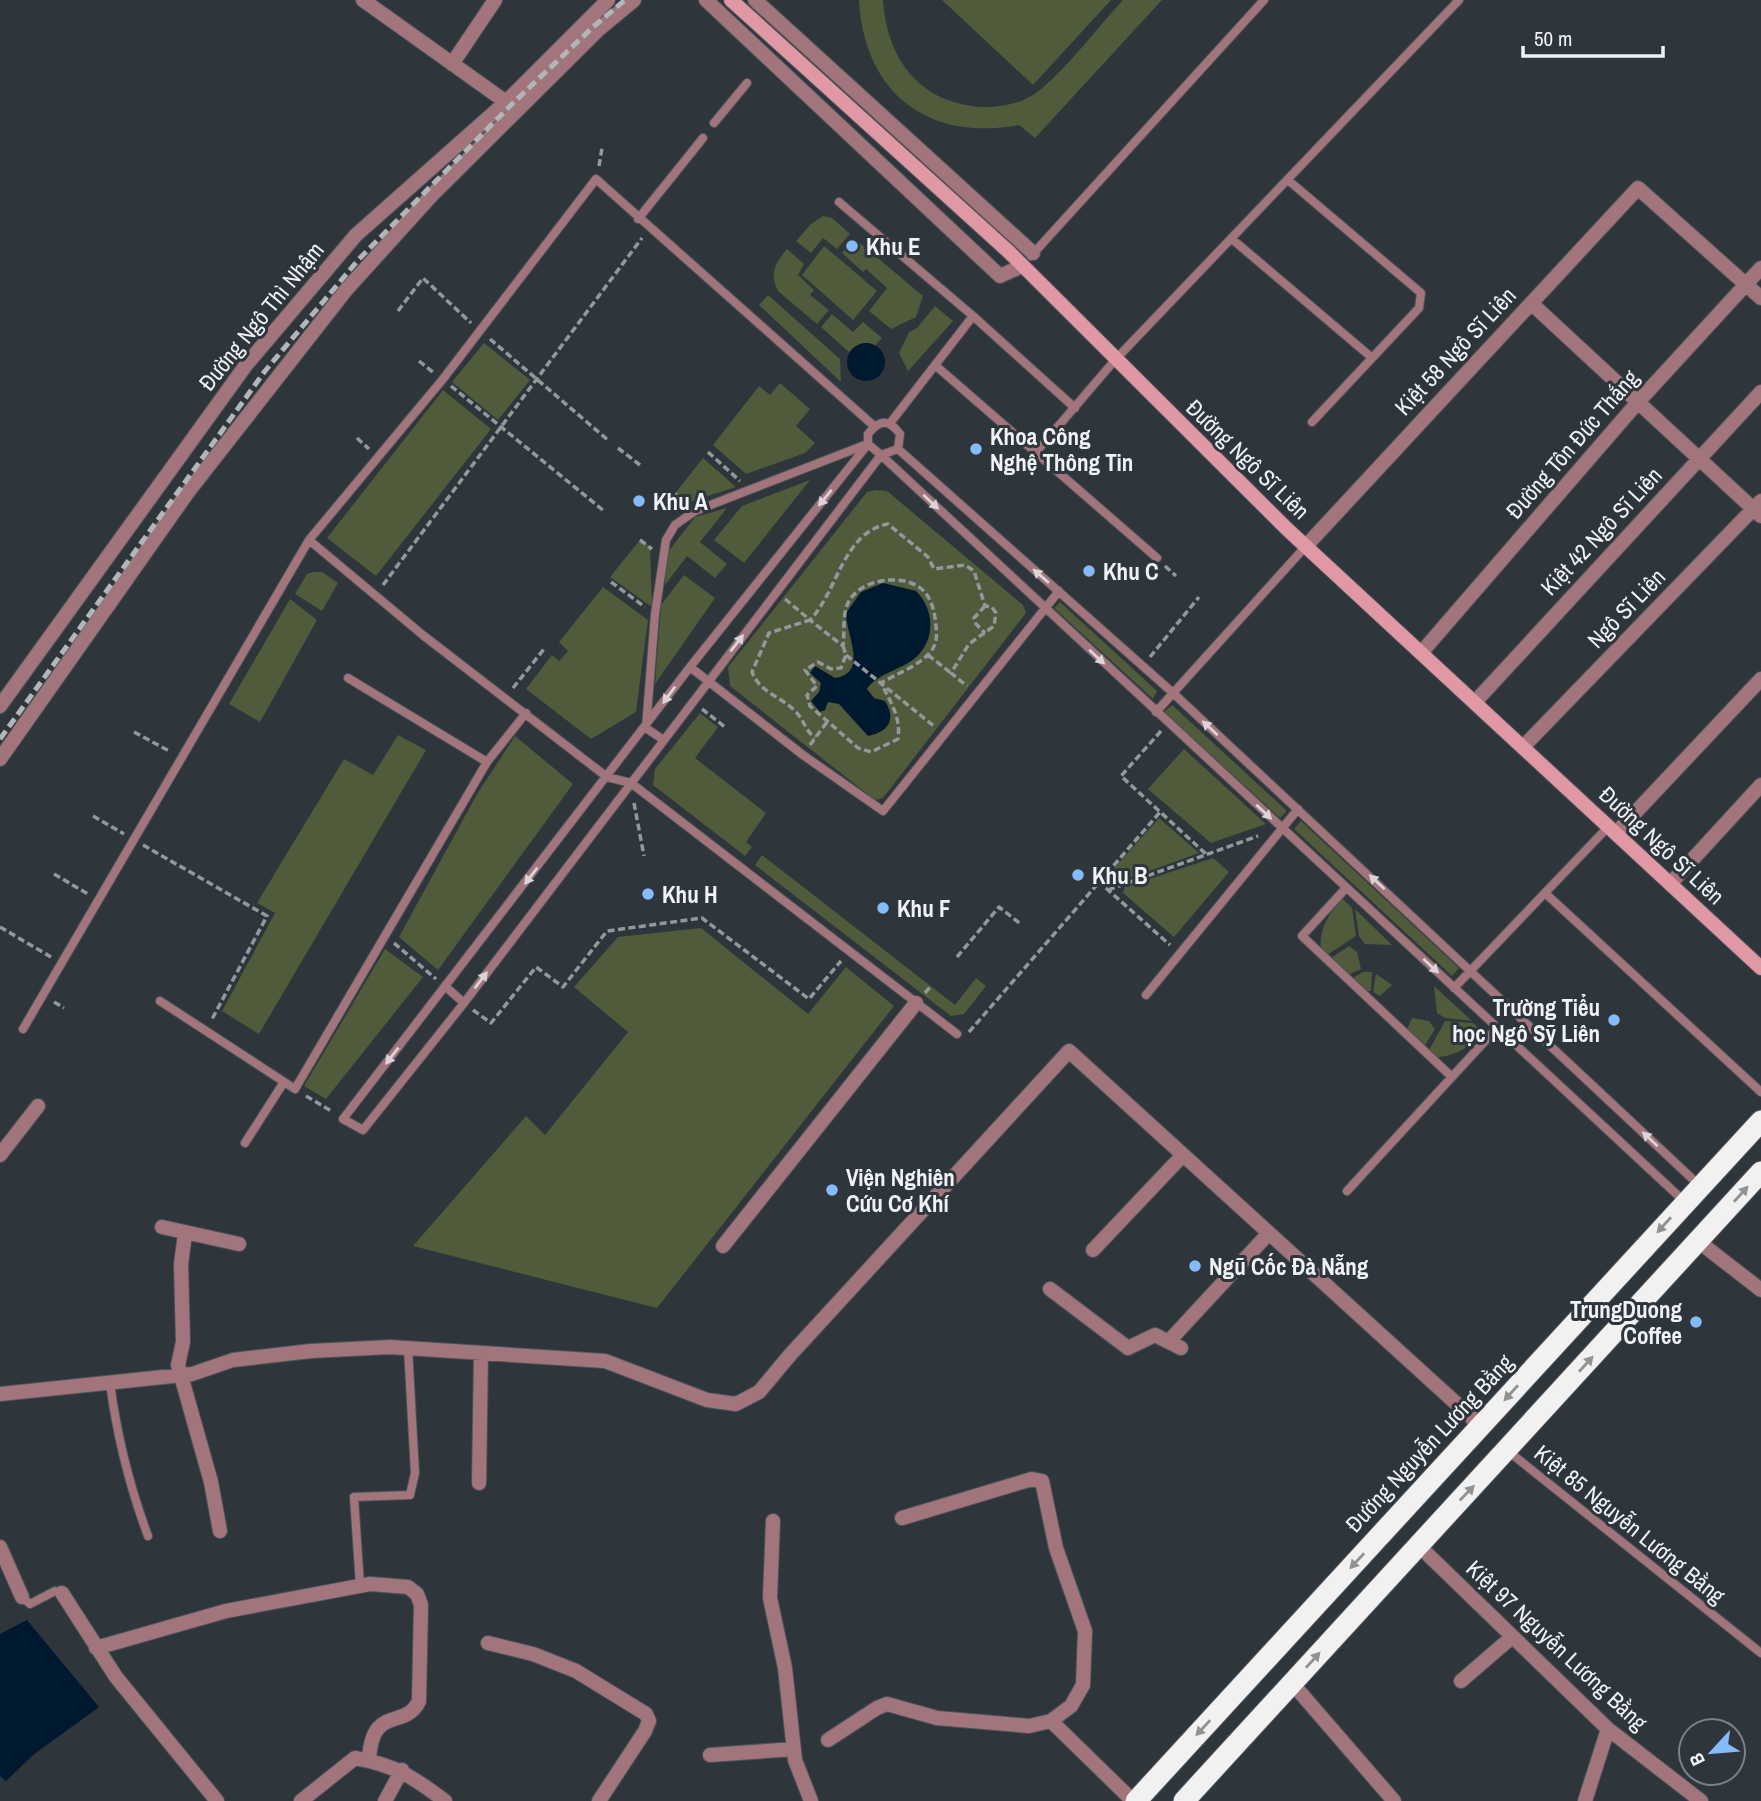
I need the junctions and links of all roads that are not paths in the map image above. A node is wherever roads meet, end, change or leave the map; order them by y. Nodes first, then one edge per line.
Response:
1 (363, 0) edge
2 (495, 0) edge
3 (608, 0) edge
4 (634, 0) edge
5 (706, 0) edge
6 (731, 0) edge
7 (755, 0) edge
8 (1264, 0) edge
9 (1459, 0) edge
10 (452, 64) junction
11 (747, 83) dead end
12 (506, 102) junction
13 (714, 123) dead end
14 (703, 138) dead end
15 (1288, 180) junction
16 (839, 202) dead end
17 (638, 219) junction
18 (1232, 239) junction
19 (1033, 254) junction
20 (1022, 266) junction
21 (1761, 268) edge
22 (1746, 286) junction
23 (1761, 299) edge
24 (1531, 303) junction
25 (973, 316) junction
26 (1371, 357) junction
27 (1115, 360) junction
28 (935, 365) junction
29 (1761, 392) edge
30 (1638, 402) junction
31 (1075, 408) junction
32 (891, 422) junction
33 (1311, 422) dead end
34 (874, 426) junction
35 (868, 444) junction
36 (898, 449) junction
37 (1037, 451) junction
38 (881, 455) junction
39 (1699, 458) junction
40 (1758, 508) edge
41 (309, 540) junction
42 (1306, 546) junction
43 (1157, 558) dead end
44 (1059, 591) junction
45 (1044, 608) junction
46 (1421, 653) junction
47 (690, 667) junction
48 (348, 678) dead end
49 (1761, 679) edge
50 (707, 682) junction
51 (1172, 692) junction
52 (1475, 702) junction
53 (0, 706) edge
54 (1156, 712) junction
55 (526, 713) junction
56 (646, 728) junction
57 (662, 739) junction
58 (1523, 747) junction
59 (0, 759) edge
60 (487, 762) junction
61 (607, 777) junction
62 (631, 783) junction
63 (1761, 785) edge
64 (1298, 809) junction
65 (1281, 827) junction
66 (1613, 830) junction
67 (1671, 884) junction
68 (1346, 888) junction
69 (1545, 892) junction
70 (1761, 968) edge
71 (1471, 969) junction
72 (446, 987) junction
73 (1454, 988) junction
74 (1146, 995) dead end
75 (160, 1002) dead end
76 (464, 1003) junction
77 (916, 1003) junction
78 (1497, 1028) junction
79 (23, 1029) dead end
80 (957, 1034) road end
81 (1452, 1077) junction
82 (284, 1082) junction
83 (1761, 1092) edge
84 (38, 1106) dead end
85 (1761, 1121) edge
86 (246, 1143) dead end
87 (0, 1155) edge
88 (1183, 1155) junction
89 (1761, 1172) edge
90 (1347, 1191) dead end
91 (1693, 1193) junction
92 (1721, 1216) junction
93 (162, 1227) dead end
94 (1269, 1233) junction
95 (186, 1234) junction
96 (1698, 1241) junction
97 (239, 1244) dead end
98 (723, 1246) dead end
99 (1093, 1250) dead end
100 (1050, 1289) dead end
101 (1761, 1290) edge
102 (408, 1348) junction
103 (481, 1353) junction
104 (179, 1375) junction
105 (110, 1383) junction
106 (0, 1394) edge
107 (1481, 1426) junction
108 (1508, 1451) junction
109 (479, 1483) dead end
110 (902, 1518) dead end
111 (773, 1521) dead end
112 (220, 1531) dead end
113 (148, 1536) dead end
114 (1418, 1544) junction
115 (0, 1547) edge
116 (360, 1585) junction
117 (62, 1593) joint
118 (22, 1597) joint
119 (1512, 1637) junction
120 (488, 1643) dead end
121 (96, 1648) junction
122 (1761, 1653) edge
123 (1461, 1681) dead end
124 (1292, 1682) junction
125 (1051, 1721) junction
126 (1608, 1729) junction
127 (828, 1740) dead end
128 (794, 1749) junction
129 (710, 1755) dead end
130 (369, 1760) junction
131 (402, 1770) junction
132 (217, 1801) edge
133 (302, 1801) edge
134 (385, 1801) edge
135 (445, 1801) edge
136 (599, 1801) edge
137 (811, 1801) edge
138 (1134, 1801) edge
139 (1184, 1801) edge
140 (1394, 1801) edge
141 (1585, 1801) edge
142 (1700, 1801) edge

1 - 10 street
2 - 10 street
3 - 12 street, Đường Ngô Thì Nhậm
4 - 59 street
5 - 20 street
6 - 20 street, Đường Ngô Sĩ Liên
7 - 19 street
8 - 19 lane
9 - 15 lane
10 - 12 street
11 - 13 lane
12 - 53 street, Đường Ngô Thì Nhậm
14 - 17 lane
15 - 18 lane
15 - 26 lane
16 - 25 lane
17 - 34 lane
17 - 41 lane
18 - 26 lane
18 - 27 lane
19 - 20 lane
20 - 27 street, Đường Ngô Sĩ Liên
21 - 22 street, Đường Tôn Đức Thắng
22 - 23 street
22 - 24 street, Kiệt 58 Ngô Sĩ Liên
22 - 30 street, Đường Tôn Đức Thắng
24 - 30 street
24 - 42 street, Kiệt 58 Ngô Sĩ Liên
25 - 28 lane
25 - 31 lane
26 - 33 lane
27 - 31 lane
27 - 42 street, Đường Ngô Sĩ Liên
28 - 32 lane
28 - 37 lane
29 - 39 street, Kiệt 42 Ngô Sĩ Liên
30 - 39 street
30 - 46 street, Đường Tôn Đức Thắng
31 - 37 lane
32 - 34 lane
32 - 36 lane
34 - 35 lane
35 - 38 lane
35 -> 47 lane
35 - 56 lane
36 - 38 lane
44 -> 36 lane
37 - 43 lane
38 -> 45 lane
50 -> 38 lane
39 - 40 street
39 - 52 street, Kiệt 42 Ngô Sĩ Liên
40 - 58 street, Ngô Sĩ Liên
41 - 55 lane
41 - 79 lane
42 - 46 street, Đường Ngô Sĩ Liên
42 - 51 lane
44 - 45 lane
44 - 51 lane
45 - 50 lane
45 -> 54 lane
46 - 52 street, Đường Ngô Sĩ Liên
47 - 50 lane
47 -> 56 lane
48 - 60 lane
49 - 66 street
50 - 57 lane
51 - 54 lane
64 -> 51 lane
52 - 58 street, Đường Ngô Sĩ Liên
54 -> 65 lane
55 - 60 lane
55 - 61 lane
56 - 57 lane
56 - 61 lane
57 - 62 lane
58 - 66 street, Đường Ngô Sĩ Liên
60 - 82 lane
61 - 62 lane
61 -> 72 lane
76 -> 62 lane
62 - 77 lane
63 - 67 street
64 - 65 lane
71 -> 64 lane
65 - 68 lane
65 - 74 lane
66 - 67 street, Đường Ngô Sĩ Liên
66 - 69 lane
67 - 70 street, Đường Ngô Sĩ Liên
68 -> 73 lane
68 - 81 lane
69 - 71 lane
69 - 83 lane
71 - 73 lane
91 -> 71 lane
72 - 76 lane
72 -> 76 lane
73 - 78 lane
75 - 82 lane
77 - 80 lane
77 - 98 street
78 - 81 lane
78 - 91 lane
81 - 90 lane
82 - 86 lane
84 - 87 street
85 - 91 highway, Đường Nguyễn Lương Bằng
88 - 94 street
88 - 99 street
88 - 103 street
92 -> 89 highway
91 - 92 highway
91 -> 107 highway, Đường Nguyễn Lương Bằng
92 - 96 highway
93 - 95 street
94 - 100 street
94 - 107 street
95 - 97 street
95 - 104 street
96 - 101 street
108 -> 96 highway
102 - 103 street
102 - 104 street
102 - 116 lane
103 - 109 street
104 - 105 street
104 - 112 street
105 - 106 street
105 - 113 lane
107 -> 138 highway, Đường Nguyễn Lương Bằng
114 -> 108 highway
108 - 122 lane, Kiệt 85 Nguyễn Lương Bằng
110 - 125 street
111 - 128 street
114 - 119 street, Kiệt 97 Nguyễn Lương Bằng
124 -> 114 highway
115 - 118 street
116 - 121 street
116 - 130 street
117 - 118 lane
117 - 121 street
119 - 123 street
119 - 126 street, Kiệt 97 Nguyễn Lương Bằng
120 - 136 street
121 - 132 street
124 - 139 highway
124 - 140 street
125 - 127 street
125 - 138 street
126 - 141 street
126 - 142 street, Kiệt 97 Nguyễn Lương Bằng
128 - 129 street
128 - 137 street
130 - 131 street
130 - 133 street
131 - 134 street
131 - 135 street

